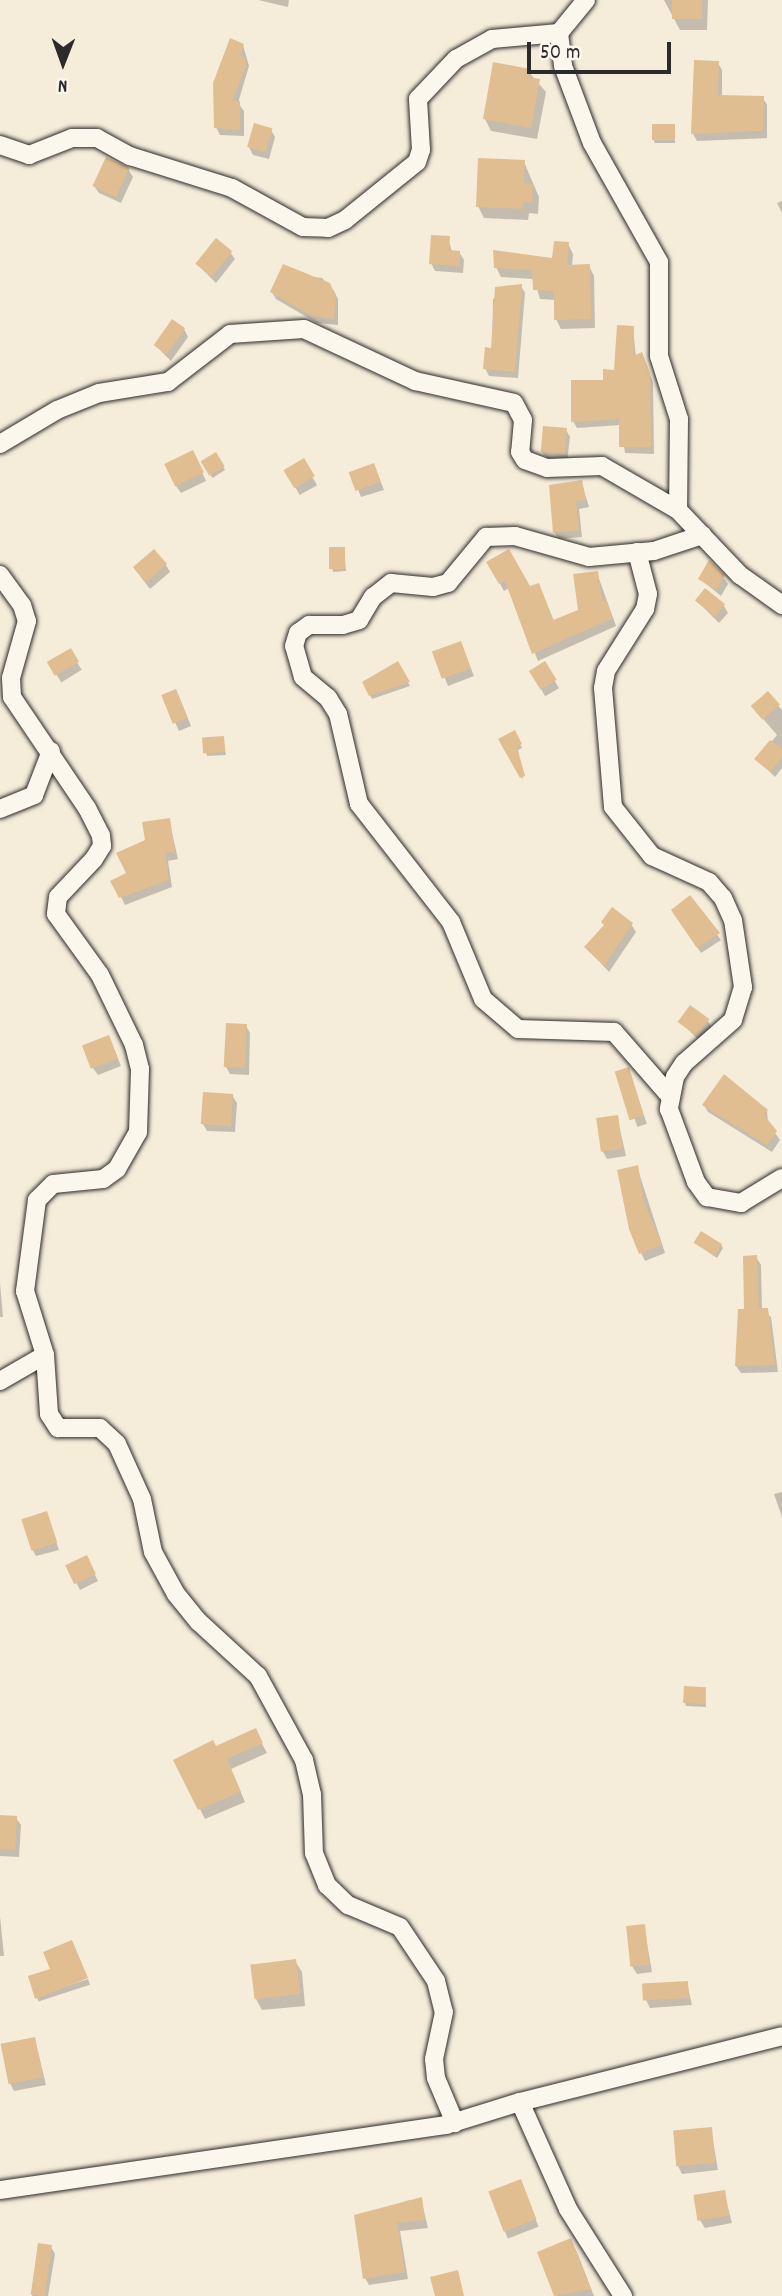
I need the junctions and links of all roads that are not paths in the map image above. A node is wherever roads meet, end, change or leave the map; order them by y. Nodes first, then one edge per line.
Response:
1 (586, 0) edge
2 (559, 33) junction
3 (0, 145) edge
4 (3, 440) edge
5 (678, 510) junction
6 (702, 535) junction
7 (637, 552) junction
8 (0, 575) edge
9 (782, 606) edge
10 (16, 663) junction
11 (0, 675) edge
12 (51, 751) junction
13 (0, 809) edge
14 (669, 1095) junction
15 (782, 1178) edge
16 (45, 1355) junction
17 (0, 1381) edge
18 (782, 2036) edge
19 (520, 2102) junction
20 (455, 2123) junction
21 (0, 2190) edge
22 (623, 2296) edge

1 - 2 street
2 - 3 street
2 - 5 street
4 - 5 street
5 - 6 street
6 - 7 street
6 - 9 street
7 - 14 street
7 - 14 street
8 - 10 street
10 - 11 street
10 - 12 street
12 - 13 street
12 - 16 street
14 - 15 street
16 - 17 street
16 - 20 street
18 - 19 street
19 - 20 street
19 - 22 street
20 - 21 street

